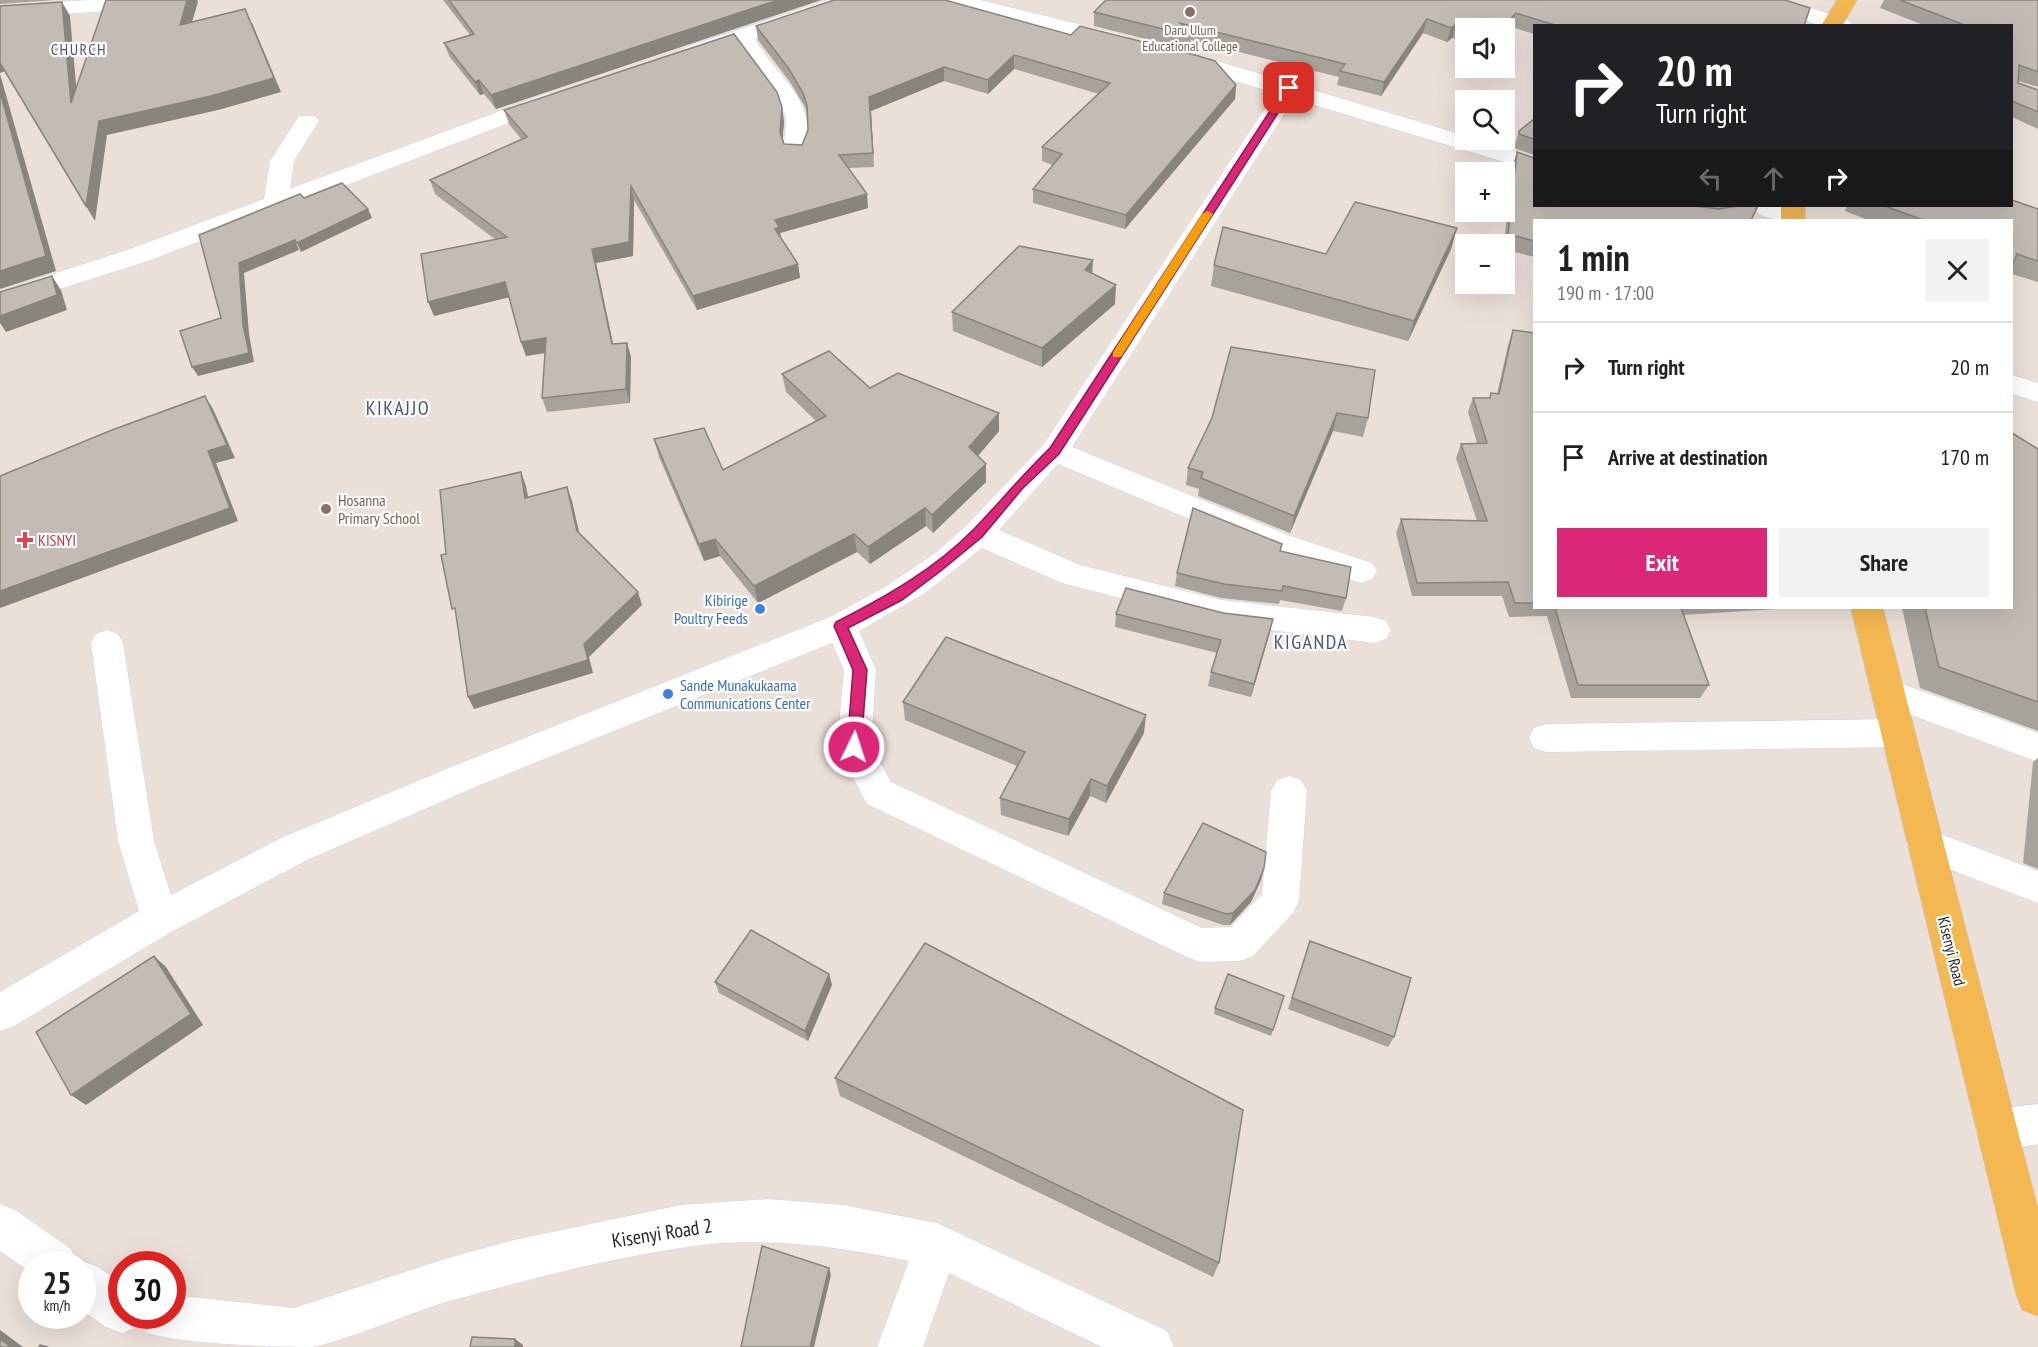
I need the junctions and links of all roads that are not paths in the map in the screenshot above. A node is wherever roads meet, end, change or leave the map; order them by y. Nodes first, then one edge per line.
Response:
1 (186, 0) edge
2 (849, 0) edge
3 (955, 0) edge
4 (1847, 0) edge
5 (1760, 1) edge
6 (0, 12) edge
7 (1835, 24) edge
8 (743, 36) junction
9 (1135, 45) edge
10 (1157, 51) edge
11 (676, 58) edge
12 (1289, 88) junction
13 (564, 94) edge
14 (308, 121) dead end
15 (796, 152) edge
16 (1533, 164) edge
17 (276, 203) junction
18 (1766, 207) edge
19 (1793, 215) edge
20 (0, 300) edge
21 (2013, 384) edge
22 (2038, 393) edge
23 (1054, 451) junction
24 (978, 533) junction
25 (1361, 570) dead end
26 (1867, 609) edge
27 (841, 626) junction
28 (1375, 630) dead end
29 (107, 642) dead end
30 (1888, 692) junction
31 (1898, 733) junction
32 (1546, 738) dead end
33 (2038, 748) edge
34 (1289, 791) dead end
35 (1925, 844) junction
36 (2038, 887) edge
37 (160, 919) junction
38 (0, 1013) edge
39 (2038, 1124) edge
40 (1997, 1130) junction
41 (0, 1225) edge
42 (937, 1245) junction
43 (37, 1251) edge
44 (2038, 1294) edge
45 (186, 1319) edge
46 (900, 1347) edge
47 (1151, 1347) edge

1 - 6 street
2 - 8 street
3 - 9 street
4 - 7 main road
5 - 7 street
8 - 11 street
8 - 15 street
10 - 12 street
12 - 16 street
12 - 23 street
13 - 17 street
14 - 17 street
17 - 20 street
18 - 19 street
21 - 22 street
23 - 24 street
23 - 25 street
24 - 27 street
24 - 28 street
26 - 30 main road, Kisenyi Road
27 - 34 street
27 - 37 street
29 - 37 street
30 - 31 main road, Kisenyi Road
30 - 33 street
31 - 32 street
31 - 35 main road, Kisenyi Road
35 - 36 street
35 - 40 main road, Kisenyi Road
37 - 38 street
39 - 40 street
40 - 44 main road, Kisenyi Road
41 - 43 street
42 - 45 street, Kisenyi Road 2
42 - 46 street
42 - 47 street, Kisenyi Road 2

